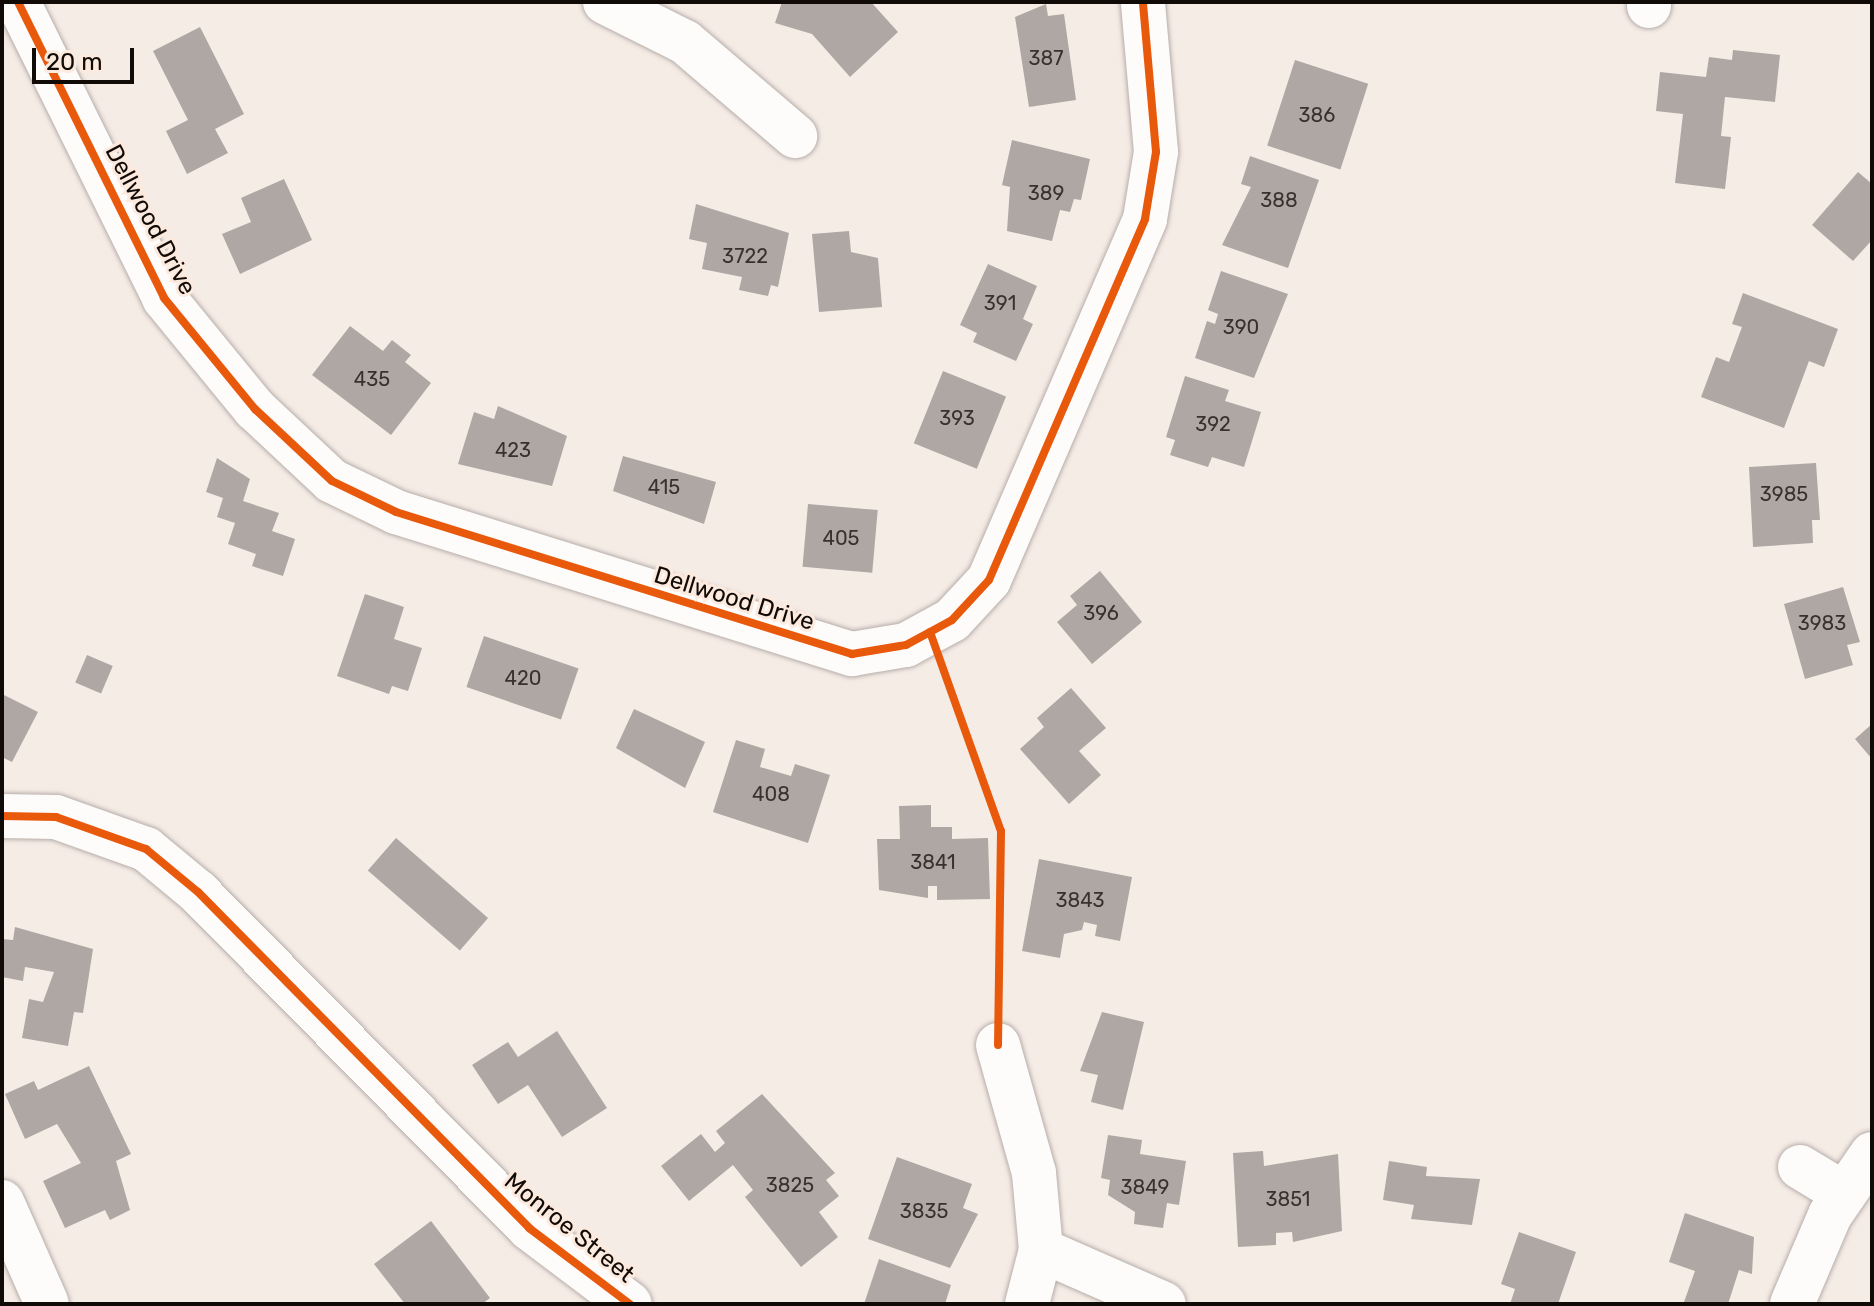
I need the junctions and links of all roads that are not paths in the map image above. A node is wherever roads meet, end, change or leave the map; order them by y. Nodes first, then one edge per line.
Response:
1 (18, 2) edge
2 (1143, 2) edge
3 (624, 5) edge
4 (795, 136) dead end
5 (2, 816) edge
6 (998, 1045) dead end
7 (1872, 1154) edge
8 (1800, 1167) dead end
9 (1845, 1194) junction
10 (2, 1202) edge
11 (1041, 1250) junction
12 (47, 1304) edge
13 (630, 1304) edge
14 (1027, 1304) edge
15 (1164, 1304) edge
16 (1792, 1304) edge

1 - 2 street, Dellwood Drive
3 - 4 street
5 - 13 street, Monroe Street
6 - 11 street
7 - 9 street
8 - 9 street
9 - 16 street
10 - 12 street
11 - 14 street
11 - 15 street

